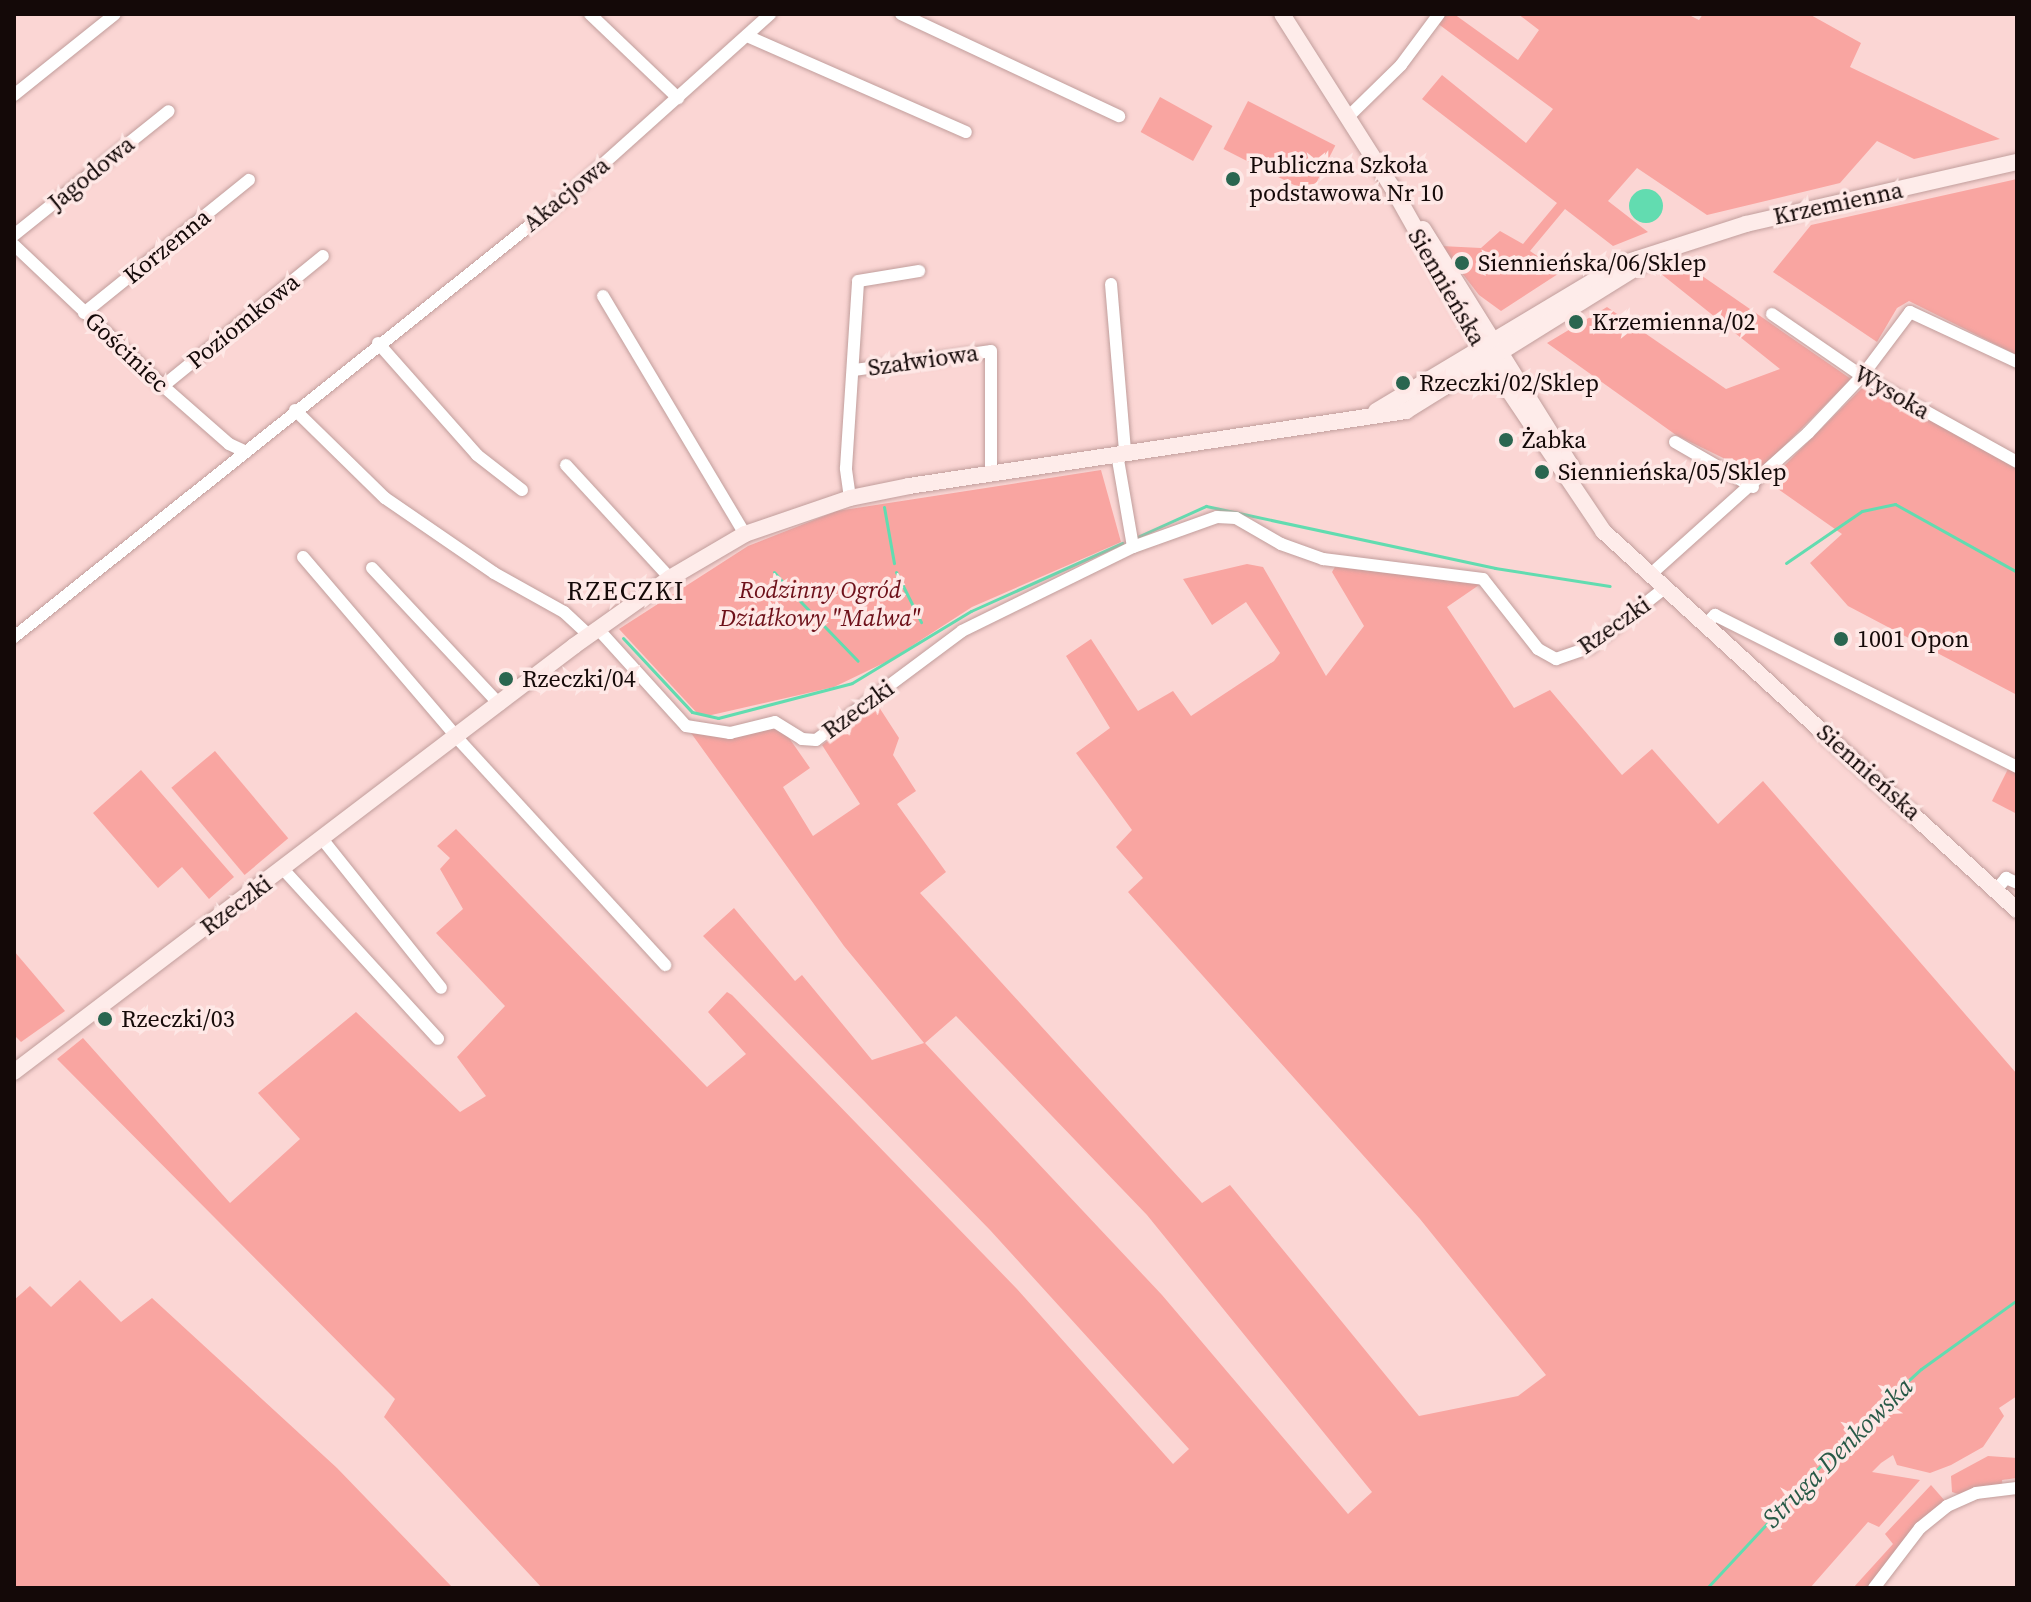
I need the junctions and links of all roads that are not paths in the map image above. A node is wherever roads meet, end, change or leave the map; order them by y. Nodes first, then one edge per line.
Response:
1 (115, 14) edge
2 (590, 14) edge
3 (770, 14) edge
4 (901, 14) edge
5 (1282, 14) edge
6 (1439, 14) edge
7 (747, 36) junction
8 (14, 95) edge
9 (678, 98) junction
10 (169, 111) dead end
11 (1119, 116) dead end
12 (1349, 116) junction
13 (966, 132) dead end
14 (2017, 162) edge
15 (249, 180) dead end
16 (14, 235) edge
17 (14, 245) edge
18 (1661, 252) junction
19 (323, 256) dead end
20 (919, 271) dead end
21 (1111, 284) dead end
22 (603, 296) dead end
23 (84, 313) junction
24 (1772, 314) dead end
25 (378, 343) junction
26 (1488, 343) junction
27 (1496, 358) junction
28 (2017, 362) edge
29 (854, 370) junction
30 (1862, 376) junction
31 (163, 386) junction
32 (295, 410) junction
33 (1363, 417) junction
34 (1675, 442) dead end
35 (246, 452) junction
36 (1121, 453) junction
37 (2017, 462) edge
38 (566, 465) dead end
39 (991, 475) junction
40 (1753, 487) junction
41 (522, 490) dead end
42 (850, 498) junction
43 (745, 534) junction
44 (1133, 547) junction
45 (303, 557) dead end
46 (372, 568) dead end
47 (1651, 574) junction
48 (670, 578) junction
49 (1666, 587) junction
50 (1706, 624) junction
51 (593, 632) junction
52 (14, 637) edge
53 (500, 705) junction
54 (457, 736) junction
55 (2017, 767) edge
56 (323, 840) junction
57 (283, 869) junction
58 (2017, 883) edge
59 (1996, 890) junction
60 (2017, 910) edge
61 (665, 965) dead end
62 (441, 988) dead end
63 (438, 1039) dead end
64 (14, 1072) edge
65 (2017, 1488) edge
66 (1874, 1588) edge

1 - 8 street
2 - 9 street
3 - 7 street, Akacjowa
4 - 11 street
5 - 12 main road, Siennieńska
6 - 12 street
7 - 9 street, Akacjowa
7 - 13 street
9 - 25 street, Akacjowa
10 - 16 street, Jagodowa
12 - 26 main road, Siennieńska
14 - 18 main road, Krzemienna
15 - 23 street, Korzenna
17 - 23 street, Gościniec
18 - 26 main road, Krzemienna
18 - 27 main road, Krzemienna
19 - 31 street, Poziomkowa
20 - 29 street, Szałwiowa
21 - 36 street
22 - 43 street
23 - 31 street, Gościniec
24 - 30 street, Wysoka
25 - 32 street, Akacjowa
25 - 41 street
26 - 27 main road, Siennieńska
26 - 33 main road, Rzeczki
27 - 33 main road, Rzeczki
27 - 47 main road, Siennieńska
28 - 30 street
29 - 39 street, Szałwiowa
29 - 42 street, Szałwiowa
30 - 37 street, Wysoka
30 - 40 street
31 - 35 street, Gościniec
32 - 35 street, Akacjowa
32 - 51 street, Rzeczki
33 - 36 main road, Rzeczki
34 - 40 street
35 - 52 street, Akacjowa
36 - 39 main road, Rzeczki
36 - 44 street
38 - 48 street
39 - 42 main road, Rzeczki
40 - 47 street
42 - 43 main road, Rzeczki
43 - 48 main road, Rzeczki
44 - 49 street, Rzeczki
44 - 51 street, Rzeczki
45 - 54 street
46 - 53 street
47 - 49 main road, Siennieńska
48 - 51 main road, Rzeczki
49 - 50 main road, Siennieńska
50 - 55 street
50 - 59 main road, Siennieńska
51 - 53 main road, Rzeczki
53 - 54 main road, Rzeczki
54 - 56 main road, Rzeczki
54 - 61 street
56 - 57 main road, Rzeczki
56 - 62 street
57 - 63 street
57 - 64 main road, Rzeczki
58 - 59 street
59 - 60 main road, Siennieńska
65 - 66 street

